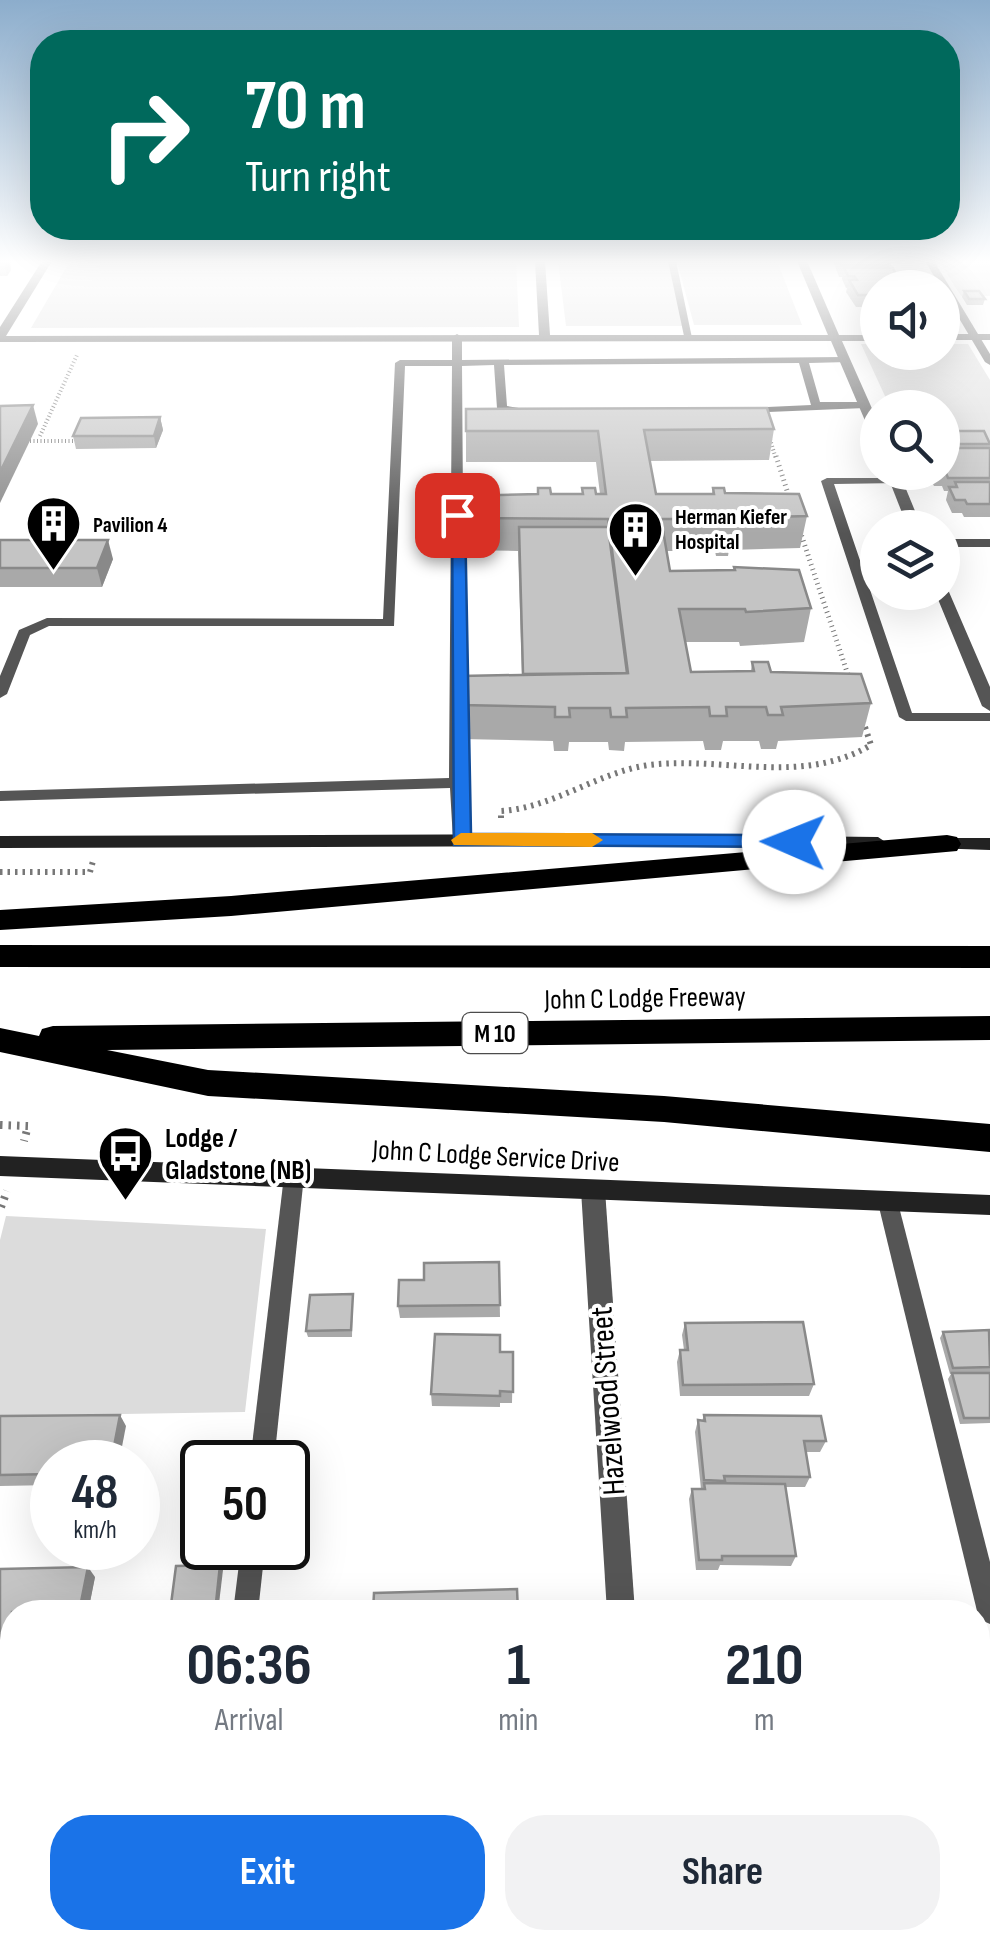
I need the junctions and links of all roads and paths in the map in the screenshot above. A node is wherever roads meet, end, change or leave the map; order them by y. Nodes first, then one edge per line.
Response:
1 (79, 352) edge
2 (457, 352) edge
3 (841, 352) edge
4 (844, 360) junction
5 (457, 362) junction
6 (500, 362) junction
7 (804, 362) junction
8 (860, 395) edge
9 (819, 405) junction
10 (860, 406) edge
11 (732, 411) edge
12 (537, 412) edge
13 (765, 426) edge
14 (40, 436) dead end
15 (80, 440) edge
16 (30, 441) edge
17 (860, 480) edge
18 (790, 501) edge
19 (796, 520) edge
20 (960, 543) edge
21 (990, 543) edge
22 (950, 610) edge
23 (852, 689) edge
24 (0, 694) edge
25 (990, 706) edge
26 (858, 708) edge
27 (990, 716) edge
28 (458, 782) junction
29 (0, 796) edge
30 (501, 818) dead end
31 (461, 840) junction
32 (0, 842) edge
33 (947, 844) junction
34 (990, 844) edge
35 (0, 872) edge
36 (90, 872) dead end
37 (0, 920) edge
38 (0, 956) edge
39 (990, 957) edge
40 (990, 1028) edge
41 (0, 1039) edge
42 (0, 1124) edge
43 (28, 1126) dead end
44 (990, 1138) edge
45 (0, 1166) edge
46 (294, 1176) junction
47 (594, 1190) junction
48 (888, 1203) junction
49 (990, 1205) edge
50 (264, 1440) edge
51 (251, 1570) edge
52 (247, 1600) edge
53 (620, 1600) edge
54 (987, 1600) edge

1 - 14 path
2 - 5 lane
3 - 4 street
4 - 7 lane
4 - 8 street
5 - 6 lane
5 - 24 lane
5 - 28 lane
6 - 7 lane
6 - 12 lane
7 - 9 lane
9 - 10 lane
9 - 11 lane
13 - 18 path
15 - 16 path
17 - 27 lane
19 - 23 path
20 - 21 lane
22 - 25 street
26 - 30 path
28 - 29 lane
28 - 31 lane
31 - 32 main road
31 - 33 main road
33 - 34 main road
33 - 37 highway
35 - 36 path
38 - 39 highway, John C Lodge Freeway
40 - 41 highway, John C Lodge Freeway / M 10
41 - 44 highway
42 - 43 path
45 - 46 main road, John C Lodge Service Drive
46 - 47 main road, John C Lodge Service Drive
46 - 50 lane
47 - 48 main road, John C Lodge Service Drive
47 - 53 street, Hazelwood Street
48 - 49 main road, John C Lodge Service Drive
48 - 54 lane
51 - 52 lane

